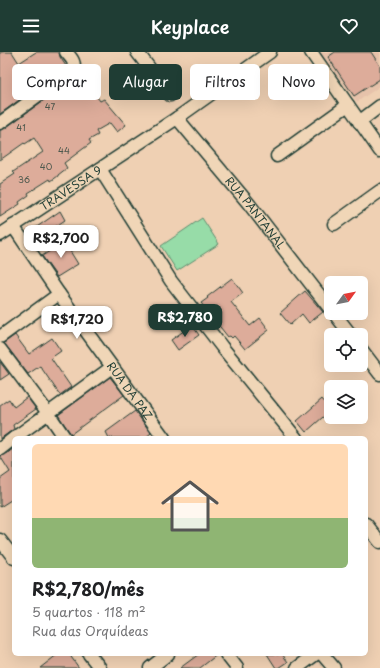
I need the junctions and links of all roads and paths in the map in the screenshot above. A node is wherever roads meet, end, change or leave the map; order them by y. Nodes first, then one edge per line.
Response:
1 (66, 52) edge
2 (137, 52) edge
3 (270, 52) edge
4 (310, 52) edge
5 (146, 64) edge
6 (348, 105) junction
7 (380, 106) edge
8 (177, 118) junction
9 (359, 122) junction
10 (0, 123) edge
11 (380, 150) edge
12 (277, 156) dead end
13 (100, 169) junction
14 (380, 191) edge
15 (334, 224) dead end
16 (13, 226) junction
17 (0, 235) edge
18 (59, 294) junction
19 (324, 301) edge
20 (339, 320) edge
21 (346, 328) edge
22 (0, 337) edge
23 (0, 349) edge
24 (368, 358) edge
25 (112, 367) junction
26 (380, 374) edge
27 (48, 413) junction
28 (17, 436) edge
29 (64, 436) edge
30 (163, 436) edge
31 (294, 436) edge
32 (12, 439) edge
33 (0, 448) edge
34 (368, 527) edge
35 (0, 540) edge
36 (380, 542) edge
37 (12, 553) edge
38 (91, 656) edge
39 (165, 656) edge
40 (228, 656) edge
41 (313, 656) edge
42 (324, 656) edge
43 (100, 668) edge
44 (150, 668) edge
45 (237, 668) edge
46 (297, 668) edge
47 (334, 668) edge

1 - 10 street
2 - 5 street
3 - 8 street, TRAVESSA 9
4 - 6 street
6 - 9 street
6 - 12 street
7 - 9 street
8 - 13 street, TRAVESSA 9
8 - 19 street, RUA PANTANAL
9 - 11 street
13 - 16 street, TRAVESSA 9
13 - 31 street
14 - 15 street
16 - 17 street, TRAVESSA 9
16 - 18 street, RUA DA PAZ
18 - 22 street
18 - 25 street, RUA DA PAZ
20 - 21 street
23 - 27 street
24 - 26 street
25 - 27 street
25 - 30 street, RUA DA PAZ
27 - 28 street
27 - 29 street
32 - 33 street
34 - 36 street
35 - 37 street
38 - 43 street
39 - 44 street
40 - 45 street
41 - 46 street
42 - 47 street

